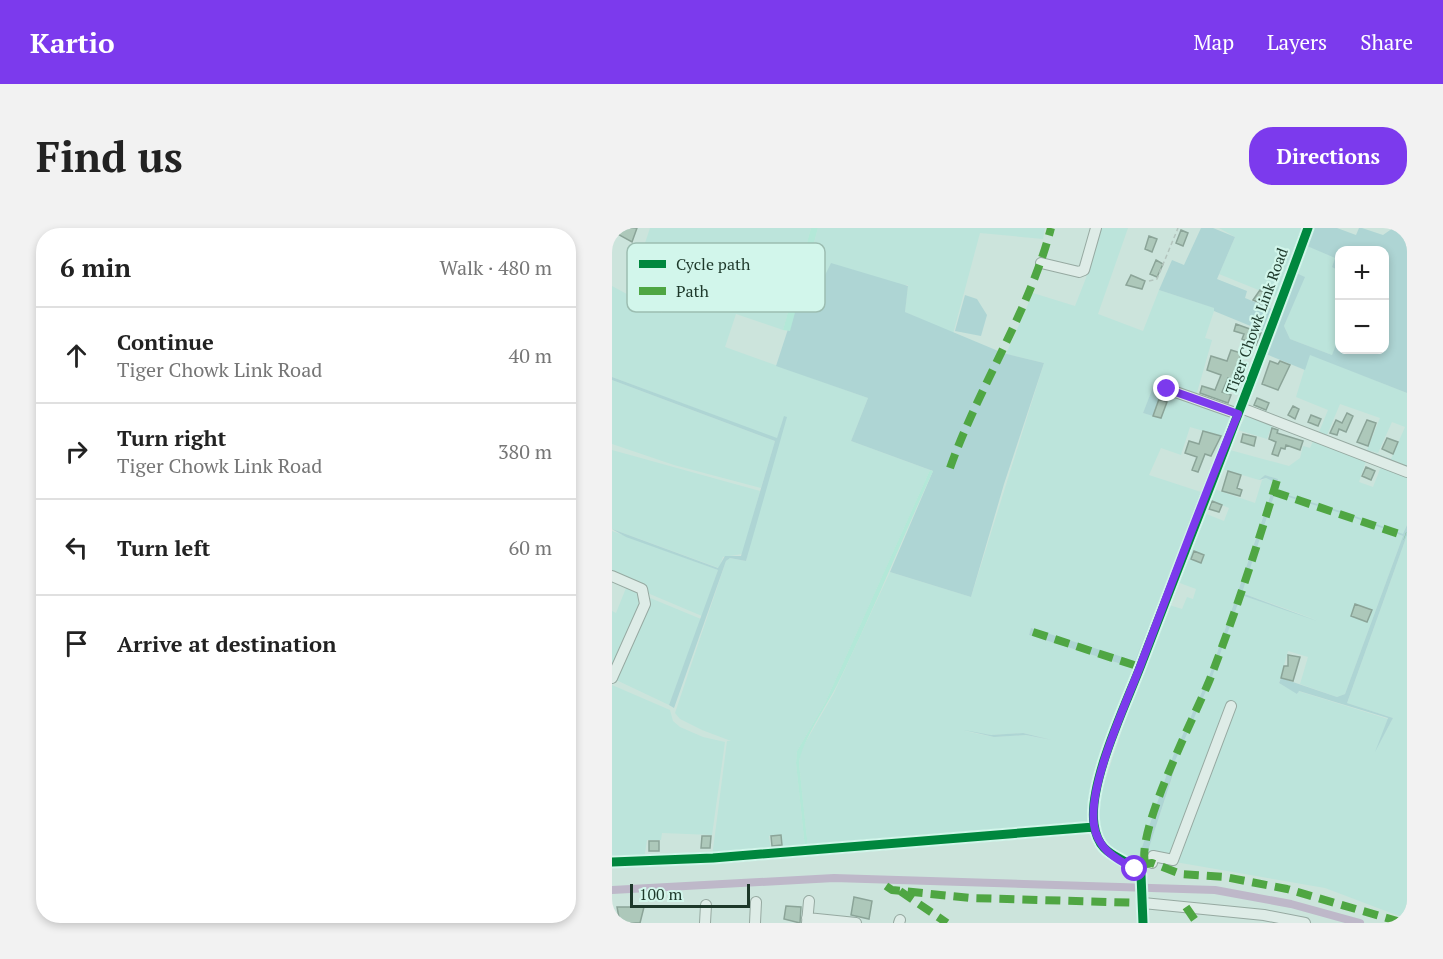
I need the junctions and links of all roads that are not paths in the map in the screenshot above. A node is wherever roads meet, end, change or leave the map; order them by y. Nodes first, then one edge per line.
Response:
1 (1096, 228) edge
2 (1308, 228) edge
3 (1041, 263) dead end
4 (1167, 389) dead end
5 (1239, 411) junction
6 (1407, 472) edge
7 (612, 576) edge
8 (612, 678) edge
9 (1231, 706) dead end
10 (1094, 827) junction
11 (612, 862) edge
12 (1152, 863) dead end
13 (1142, 899) junction
14 (809, 901) dead end
15 (756, 902) dead end
16 (706, 905) dead end
17 (807, 920) edge
18 (705, 923) edge
19 (755, 923) edge
20 (856, 923) edge
21 (1143, 923) edge
22 (1305, 923) edge

1 - 3 street
2 - 5 street, Tiger Chowk Link Road
4 - 5 street
5 - 6 street
5 - 10 street, Tiger Chowk Link Road
7 - 8 street
9 - 12 street
10 - 11 street
10 - 13 street
13 - 21 street
13 - 22 street
14 - 17 street
15 - 19 street
16 - 18 street
17 - 20 street

